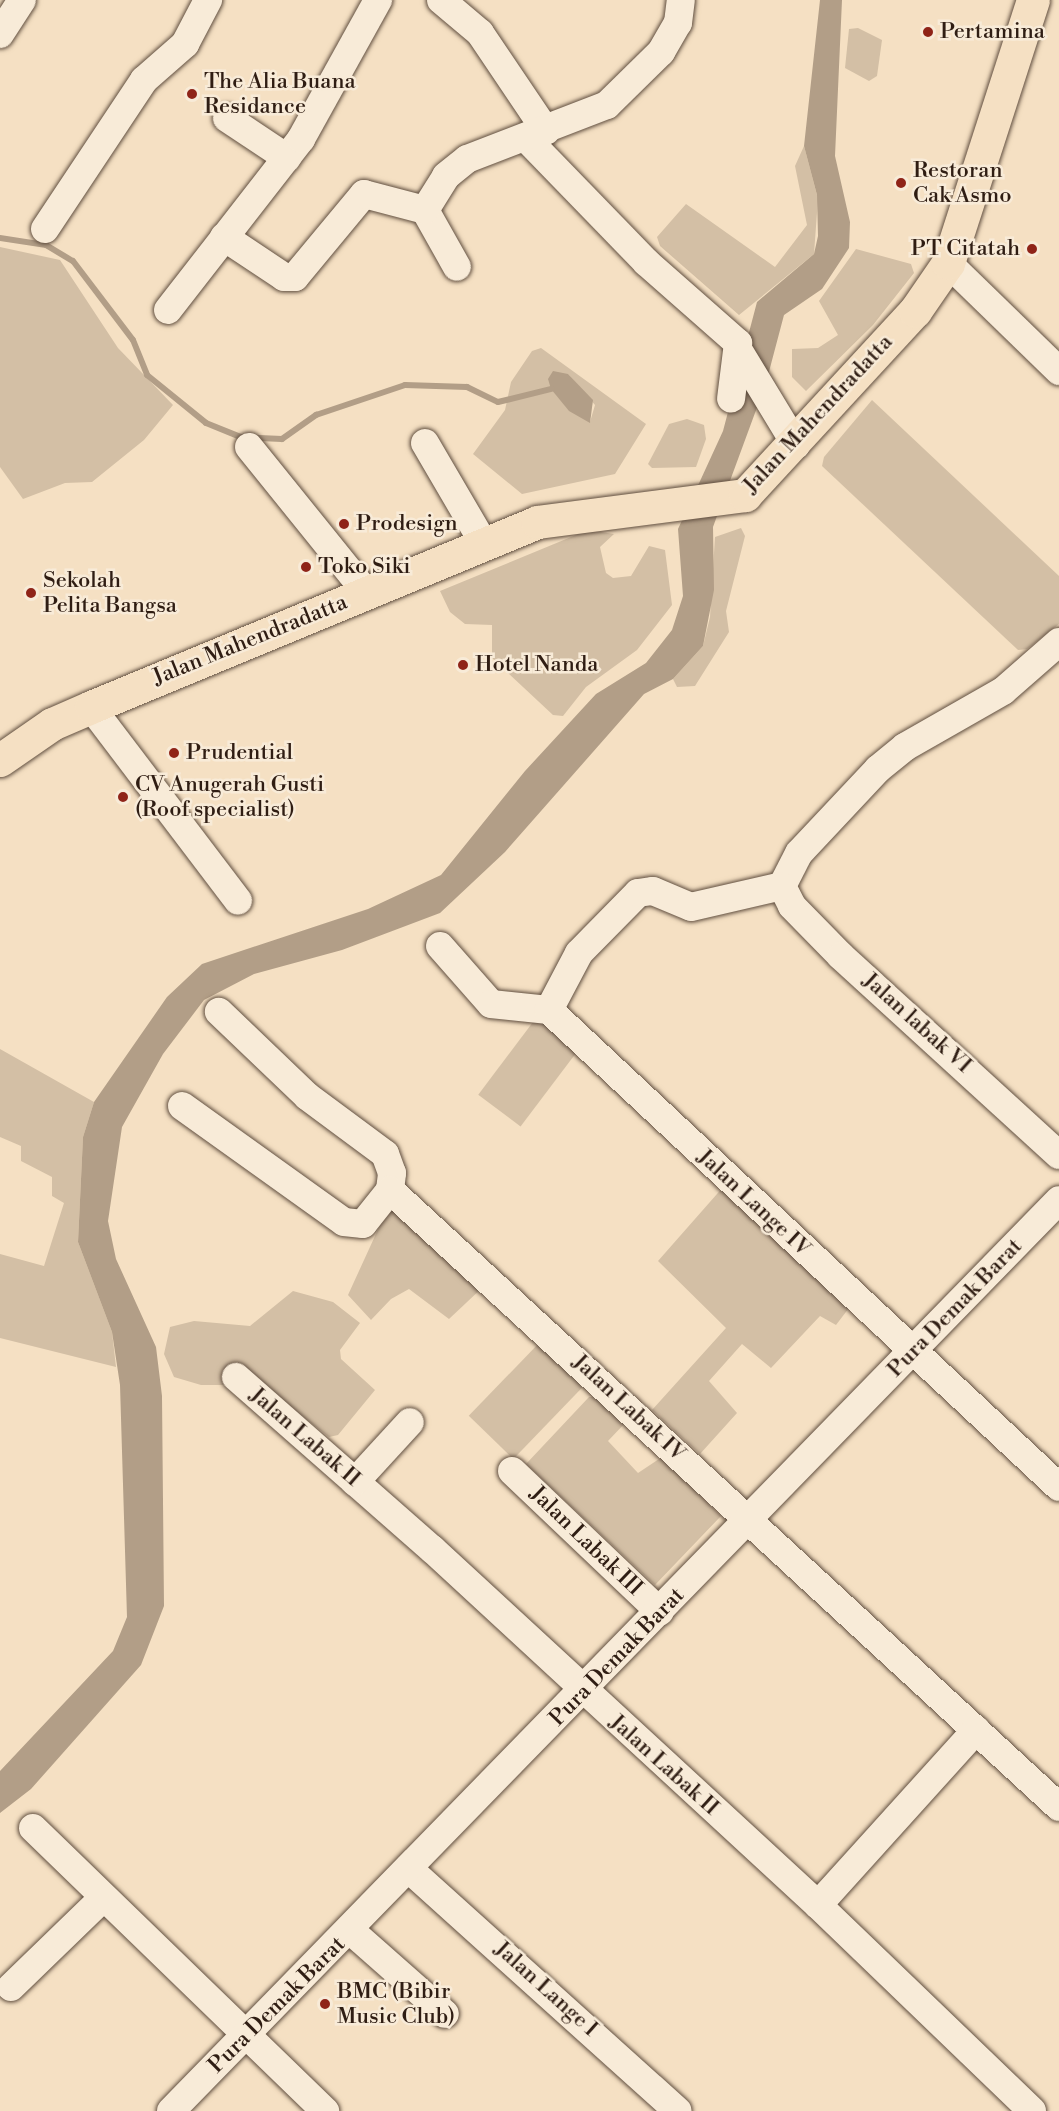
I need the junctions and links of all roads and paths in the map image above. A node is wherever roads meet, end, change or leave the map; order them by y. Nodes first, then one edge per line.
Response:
1 (22, 0) edge
2 (208, 0) edge
3 (378, 0) edge
4 (681, 0) edge
5 (1032, 0) edge
6 (457, 5) edge
7 (0, 34) edge
8 (227, 118) dead end
9 (536, 135) junction
10 (287, 158) junction
11 (425, 210) junction
12 (45, 229) dead end
13 (224, 237) junction
14 (948, 263) junction
15 (457, 267) dead end
16 (168, 310) dead end
17 (741, 356) junction
18 (1059, 371) edge
19 (731, 399) dead end
20 (788, 432) junction
21 (425, 443) dead end
22 (249, 447) dead end
23 (484, 544) junction
24 (366, 592) junction
25 (1059, 642) edge
26 (91, 707) junction
27 (0, 760) edge
28 (782, 886) junction
29 (238, 901) dead end
30 (440, 946) dead end
31 (549, 1010) junction
32 (219, 1012) dead end
33 (182, 1106) dead end
34 (1059, 1155) edge
35 (390, 1190) junction
36 (1059, 1200) edge
37 (914, 1351) junction
38 (236, 1377) dead end
39 (411, 1422) dead end
40 (512, 1471) dead end
41 (355, 1482) junction
42 (1059, 1487) edge
43 (750, 1520) junction
44 (660, 1611) junction
45 (583, 1691) junction
46 (976, 1730) junction
47 (1059, 1807) edge
48 (33, 1828) dead end
49 (410, 1870) junction
50 (104, 1897) junction
51 (818, 1905) junction
52 (351, 1930) junction
53 (11, 1987) dead end
54 (445, 2014) dead end
55 (248, 2036) junction
56 (171, 2111) edge
57 (326, 2111) edge
58 (678, 2111) edge
59 (1032, 2111) edge

1 - 7 street
2 - 12 street
3 - 10 street
4 - 9 street
5 - 14 highway, Jalan Mahendradatta
6 - 9 street
8 - 10 street
9 - 11 street
9 - 17 street
10 - 13 street
11 - 13 street
11 - 15 street
13 - 16 street
14 - 18 street
14 - 20 highway, Jalan Mahendradatta
17 - 19 street
17 - 20 street
20 - 23 highway, Jalan Mahendradatta
21 - 23 street
22 - 24 street
23 - 24 highway, Jalan Mahendradatta
24 - 26 highway, Jalan Mahendradatta
25 - 28 street
26 - 27 highway, Jalan Mahendradatta
26 - 29 street
28 - 31 street
28 - 34 street, Jalan labak VI
30 - 31 street
31 - 37 street, Jalan Lange IV
32 - 35 street
33 - 35 street
35 - 43 street, Jalan Labak IV
36 - 37 street, Pura Demak Barat
37 - 42 street, Jalan Lange IV
37 - 43 street, Pura Demak Barat
38 - 41 street, Jalan Labak II
39 - 41 street
40 - 44 street, Jalan Labak III
41 - 45 street, Jalan Labak II
43 - 44 street, Pura Demak Barat
43 - 46 street, Jalan Labak IV
44 - 45 street, Pura Demak Barat
45 - 49 street, Pura Demak Barat
45 - 51 street, Jalan Labak II
46 - 47 street, Jalan Labak IV
46 - 51 street
48 - 50 street
49 - 52 street, Pura Demak Barat
49 - 58 street, Jalan Lange I
50 - 53 street
50 - 55 street
51 - 59 street, Jalan Labak II
52 - 54 street
52 - 55 street, Pura Demak Barat
55 - 56 street, Pura Demak Barat
55 - 57 street

